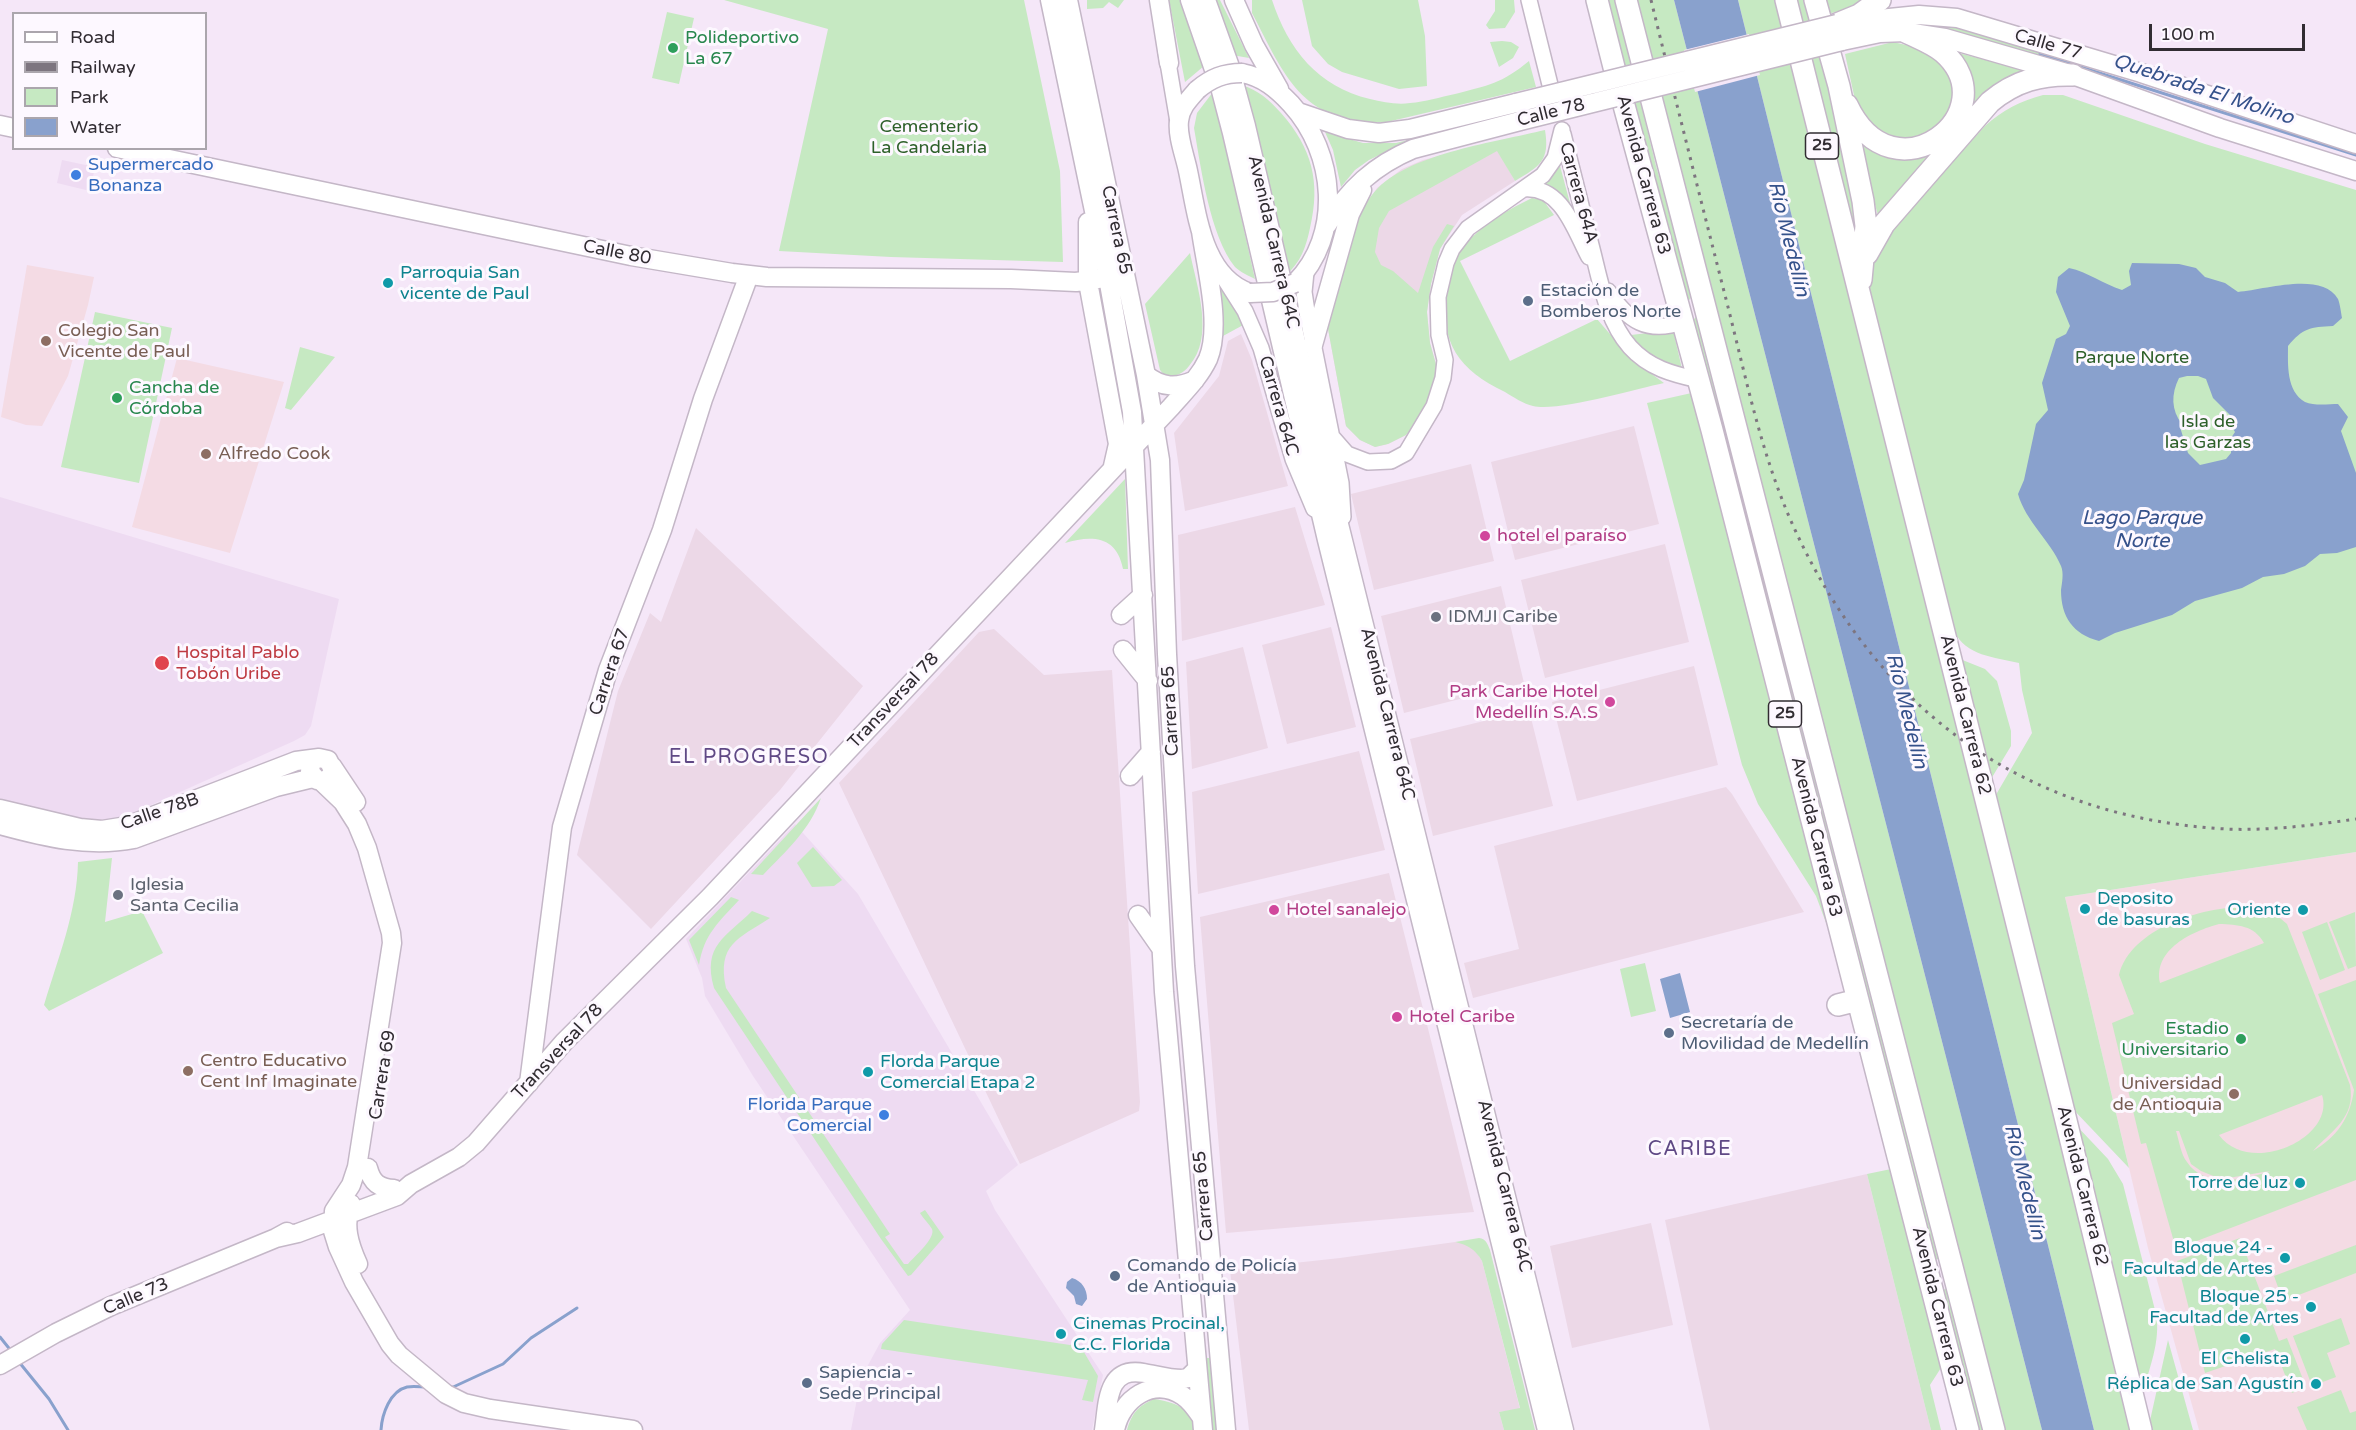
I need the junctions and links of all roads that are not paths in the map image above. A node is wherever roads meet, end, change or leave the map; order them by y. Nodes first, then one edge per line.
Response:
1 (1050, 0) edge
2 (1068, 0) edge
3 (1076, 0) edge
4 (1150, 0) edge
5 (1159, 0) edge
6 (1190, 0) edge
7 (1206, 0) edge
8 (1234, 0) edge
9 (1529, 0) edge
10 (1597, 0) edge
11 (1626, 0) edge
12 (1786, 0) edge
13 (1815, 0) edge
14 (1880, 0) edge
15 (1840, 32) junction
16 (1906, 32) junction
17 (1077, 40) junction
18 (1169, 63) junction
19 (2073, 75) junction
20 (1839, 86) junction
21 (1283, 96) junction
22 (1298, 112) junction
23 (1518, 112) junction
24 (1179, 126) junction
25 (1562, 130) junction
26 (2356, 144) edge
27 (1080, 145) junction
28 (127, 150) edge
29 (1386, 162) junction
30 (2356, 171) edge
31 (1524, 189) junction
32 (1324, 229) junction
33 (1201, 231) junction
34 (1864, 260) junction
35 (749, 275) junction
36 (1117, 276) junction
37 (1223, 276) junction
38 (1300, 278) junction
39 (1601, 280) junction
40 (1088, 282) junction
41 (1859, 293) junction
42 (1702, 295) junction
43 (1683, 322) junction
44 (1312, 345) junction
45 (1106, 374) junction
46 (1146, 375) junction
47 (1195, 380) junction
48 (1699, 380) junction
49 (1129, 388) junction
50 (1155, 425) junction
51 (1333, 438) junction
52 (1134, 447) junction
53 (1111, 471) junction
54 (1336, 540) junction
55 (1143, 595) junction
56 (1121, 615) dead end
57 (1123, 650) dead end
58 (1148, 681) junction
59 (1151, 752) junction
60 (324, 763) junction
61 (1130, 776) dead end
62 (317, 780) junction
63 (276, 787) junction
64 (343, 802) junction
65 (0, 809) edge
66 (0, 825) edge
67 (1138, 915) dead end
68 (1161, 948) junction
69 (536, 1022) junction
70 (564, 1042) junction
71 (529, 1083) junction
72 (459, 1156) joint
73 (368, 1168) junction
74 (411, 1184) junction
75 (394, 1189) junction
76 (341, 1213) junction
77 (302, 1232) junction
78 (276, 1238) junction
79 (336, 1242) junction
80 (371, 1300) junction
81 (6, 1361) edge
82 (1196, 1370) junction
83 (1126, 1374) junction
84 (1158, 1376) junction
85 (1140, 1393) junction
86 (1202, 1424) edge
87 (633, 1430) edge
88 (1104, 1430) edge
89 (1115, 1430) edge
90 (1226, 1430) edge
91 (1547, 1430) edge
92 (1564, 1430) edge
93 (1968, 1430) edge
94 (1994, 1430) edge
95 (2141, 1430) edge

1 - 27 main road, Carrera 65
2 - 17 main road, Carrera 65
3 - 17 main road
4 - 18 street
5 - 18 main road
6 - 54 main road, Avenida Carrera 64C
7 - 54 main road, Avenida Carrera 64C
8 - 21 main road
9 - 25 street, Carrera 64A
10 - 43 highway, Avenida Carrera 63 / 25
11 - 42 highway, Avenida Carrera 63 / 25
12 - 41 highway, Avenida Carrera 62 / 25
13 - 20 highway
14 - 15 highway
15 - 16 main road, Calle 77
15 - 23 main road, Calle 78, bridge
15 - 26 main road, Calle 77
16 - 19 main road, Calle 77
16 - 20 highway
17 - 36 main road, Carrera 65
18 - 24 street
19 - 30 main road, Calle 77
19 - 34 highway
20 - 34 highway
21 - 22 main road
21 - 24 main road, bridge
22 - 23 main road, Calle 78
22 - 32 main road
23 - 29 main road, Calle 78
24 - 33 main road
25 - 31 street
25 - 39 street, Carrera 64A
27 - 36 main road, Carrera 65
27 - 40 main road
28 - 35 main road, Calle 80
29 - 32 main road, Calle 78
29 - 44 main road
31 - 39 street
31 - 51 street
32 - 38 main road
33 - 37 main road
33 - 47 main road, Transversal 78
34 - 41 highway
35 - 40 main road, Calle 80
35 - 69 main road, Carrera 67
36 - 40 main road, Calle 80
36 - 46 main road, Carrera 65
36 - 49 main road, Carrera 65
37 - 38 main road, bridge
37 - 54 street, Carrera 64C
38 - 44 street
39 - 43 street
39 - 48 street
40 - 45 main road
41 - 95 highway, Avenida Carrera 62 / 25
42 - 43 highway
42 - 94 highway, Avenida Carrera 63 / 25
43 - 48 highway, Avenida Carrera 63 / 25
44 - 51 street
45 - 49 main road
45 - 53 main road
46 - 47 main road
46 - 50 main road, Carrera 65
47 - 50 main road, Transversal 78
48 - 93 highway, Avenida Carrera 63 / 25
49 - 52 main road, Carrera 65
50 - 52 main road, Transversal 78
50 - 90 main road, Carrera 65
51 - 54 street
52 - 53 main road, Transversal 78
52 - 55 main road, Carrera 65
53 - 70 main road, Transversal 78
54 - 91 main road, Avenida Carrera 64C
54 - 92 main road, Avenida Carrera 64C
55 - 56 main road
55 - 58 main road, Carrera 65
57 - 58 main road
58 - 59 main road, Carrera 65
59 - 61 main road
59 - 68 main road, Carrera 65
60 - 62 main road
60 - 65 main road, Calle 78B
60 - 73 main road, Carrera 69
62 - 63 main road, Calle 78B
62 - 64 main road, Carrera 69
63 - 64 main road
63 - 66 main road, Calle 78B
64 - 76 main road, Carrera 69
67 - 68 main road
68 - 82 main road, Carrera 65
69 - 70 main road
69 - 71 main road, Carrera 67
70 - 71 main road, Transversal 78
71 - 72 main road, Transversal 78
72 - 74 main road, Calle 73
73 - 75 main road
73 - 76 main road, Carrera 69
74 - 75 main road, Calle 73
74 - 76 main road, Calle 73
75 - 76 main road, Calle 73
76 - 77 main road, Calle 73
76 - 78 main road, Calle 73
76 - 79 main road
76 - 80 main road
77 - 78 main road, Calle 73
77 - 79 main road
78 - 81 main road, Calle 73
79 - 80 main road
80 - 87 main road
82 - 84 main road
82 - 86 main road, Carrera 65
83 - 84 main road
83 - 85 main road
83 - 88 main road
84 - 85 main road
85 - 86 main road
85 - 89 main road

